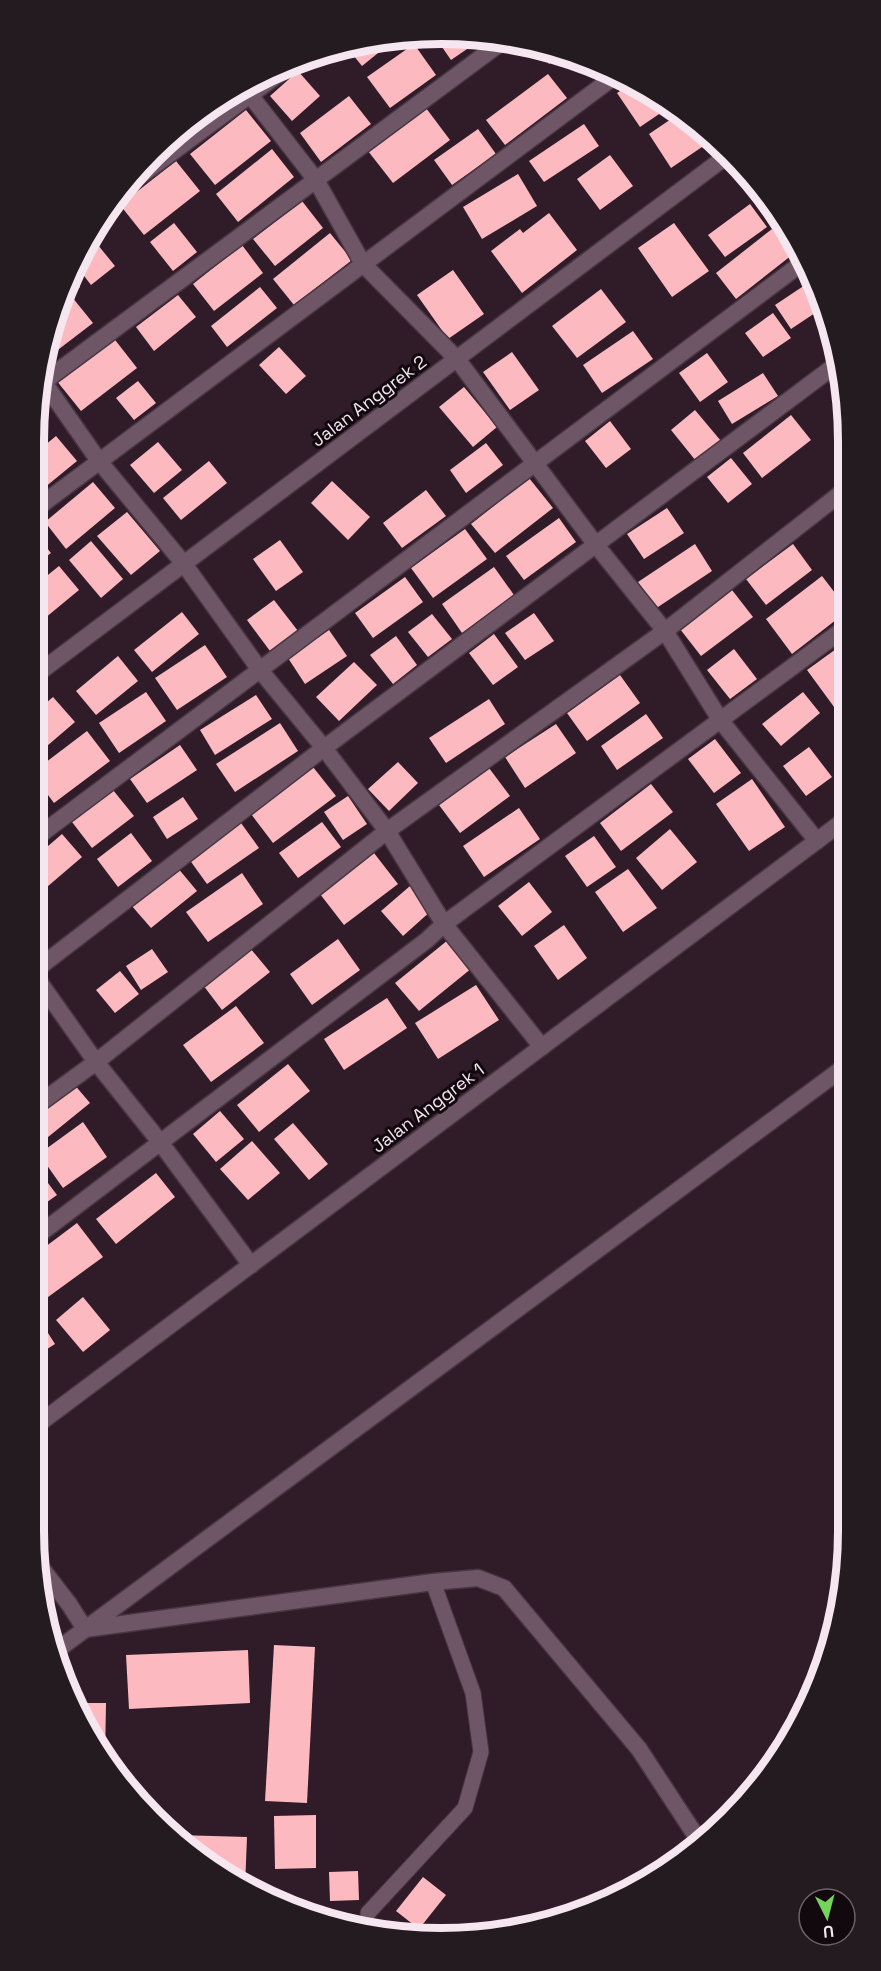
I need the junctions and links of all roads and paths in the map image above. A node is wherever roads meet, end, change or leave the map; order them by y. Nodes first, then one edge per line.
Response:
1 (495, 47) edge
2 (608, 81) edge
3 (249, 93) edge
4 (231, 103) edge
5 (164, 156) edge
6 (721, 160) edge
7 (316, 180) junction
8 (363, 264) junction
9 (798, 266) edge
10 (456, 359) junction
11 (831, 369) edge
12 (49, 378) edge
13 (47, 388) edge
14 (99, 461) junction
15 (535, 464) junction
16 (838, 495) edge
17 (44, 503) edge
18 (596, 545) junction
19 (184, 564) junction
20 (665, 631) junction
21 (838, 633) edge
22 (44, 669) edge
23 (260, 670) junction
24 (721, 720) junction
25 (324, 748) junction
26 (838, 825) edge
27 (387, 831) junction
28 (44, 832) edge
29 (817, 841) junction
30 (444, 924) junction
31 (44, 964) edge
32 (44, 988) edge
33 (542, 1047) junction
34 (96, 1062) junction
35 (838, 1072) edge
36 (44, 1100) edge
37 (159, 1142) junction
38 (44, 1231) edge
39 (251, 1265) junction
40 (44, 1420) edge
41 (46, 1574) edge
42 (433, 1582) junction
43 (85, 1629) junction
44 (61, 1647) edge
45 (695, 1835) edge
46 (368, 1913) dead end

1 - 7 street
2 - 8 street
3 - 7 street
4 - 5 street
6 - 10 street, Jalan Anggrek 2
7 - 8 street
7 - 12 street
8 - 10 street
8 - 14 street
9 - 15 street
10 - 15 street
10 - 19 street, Jalan Anggrek 2
11 - 18 street
13 - 14 street
14 - 17 street
14 - 19 street
15 - 18 street
15 - 23 street
16 - 20 street
18 - 20 street
18 - 25 street
19 - 22 street, Jalan Anggrek 2
19 - 23 street
20 - 24 street
20 - 27 street
21 - 24 street
23 - 25 street
23 - 28 street
24 - 29 street
24 - 30 street
25 - 27 street
25 - 31 street
26 - 29 street, Jalan Anggrek 1
27 - 30 street
27 - 34 street
29 - 33 street, Jalan Anggrek 1
30 - 33 street
30 - 37 street
32 - 34 street
33 - 39 street, Jalan Anggrek 1
34 - 36 street
34 - 37 street
35 - 43 street
37 - 38 street
37 - 39 street
39 - 40 street, Jalan Anggrek 1
41 - 43 street
42 - 43 street
42 - 45 street
42 - 46 lane
43 - 44 street

